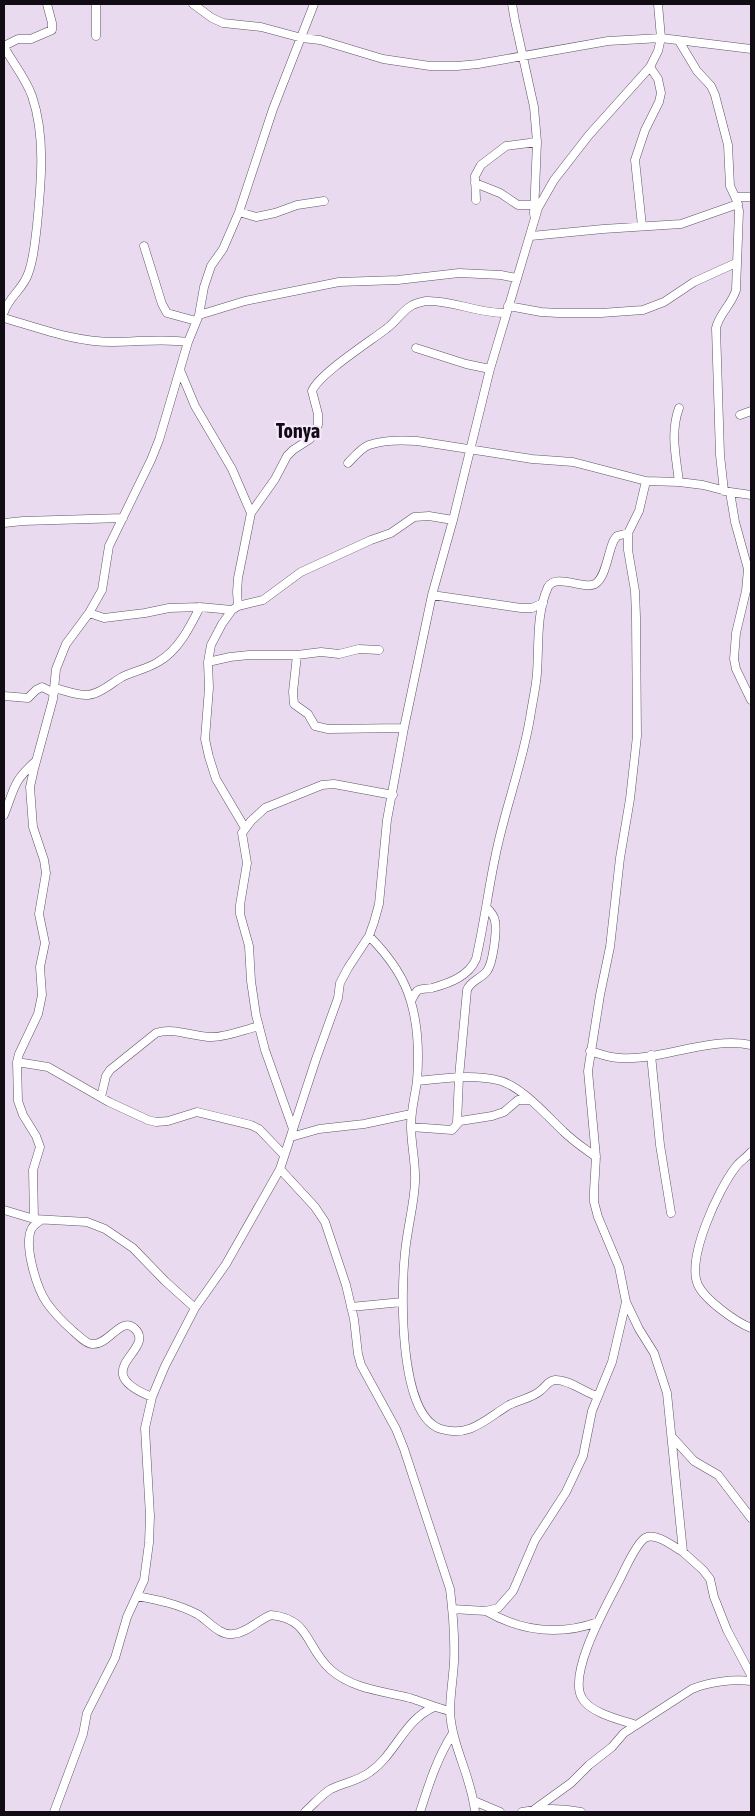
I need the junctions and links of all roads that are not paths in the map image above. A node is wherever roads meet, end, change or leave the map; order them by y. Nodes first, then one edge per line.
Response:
1 (47, 4) edge
2 (96, 4) edge
3 (193, 4) edge
4 (314, 4) edge
5 (512, 4) edge
6 (658, 4) edge
7 (96, 36) dead end
8 (302, 38) junction
9 (661, 38) junction
10 (679, 41) junction
11 (4, 46) edge
12 (751, 48) edge
13 (522, 55) junction
14 (650, 67) junction
15 (537, 142) junction
16 (475, 183) junction
17 (751, 197) edge
18 (476, 200) dead end
19 (324, 201) dead end
20 (737, 201) junction
21 (533, 205) junction
22 (239, 212) junction
23 (534, 221) junction
24 (642, 226) junction
25 (531, 236) junction
26 (144, 246) dead end
27 (736, 263) junction
28 (516, 278) junction
29 (507, 310) junction
30 (4, 312) edge
31 (4, 318) edge
32 (198, 318) junction
33 (188, 342) junction
34 (416, 348) dead end
35 (490, 369) junction
36 (180, 370) junction
37 (678, 408) dead end
38 (751, 411) edge
39 (740, 415) dead end
40 (471, 450) junction
41 (348, 463) dead end
42 (646, 481) junction
43 (679, 482) junction
44 (727, 491) junction
45 (751, 495) edge
46 (251, 513) junction
47 (123, 518) junction
48 (453, 520) junction
49 (4, 524) edge
50 (628, 533) junction
51 (749, 579) edge
52 (432, 595) junction
53 (543, 603) junction
54 (200, 607) junction
55 (235, 608) junction
56 (89, 613) junction
57 (379, 650) dead end
58 (297, 655) junction
59 (208, 662) junction
60 (54, 690) junction
61 (4, 696) edge
62 (751, 700) edge
63 (404, 728) junction
64 (36, 761) junction
65 (393, 795) junction
66 (4, 815) edge
67 (245, 828) junction
68 (487, 908) junction
69 (369, 936) junction
70 (411, 1001) junction
71 (259, 1026) junction
72 (751, 1045) edge
73 (590, 1051) junction
74 (651, 1055) junction
75 (17, 1062) junction
76 (459, 1077) junction
77 (417, 1081) junction
78 (101, 1097) junction
79 (529, 1100) junction
80 (411, 1114) junction
81 (457, 1123) junction
82 (411, 1127) junction
83 (292, 1133) junction
84 (751, 1152) edge
85 (284, 1154) junction
86 (596, 1157) junction
87 (280, 1169) junction
88 (4, 1210) edge
89 (671, 1213) dead end
90 (38, 1219) junction
91 (402, 1302) junction
92 (626, 1302) junction
93 (351, 1307) junction
94 (196, 1308) junction
95 (751, 1328) edge
96 (597, 1396) junction
97 (152, 1397) junction
98 (673, 1438) junction
99 (751, 1518) edge
100 (683, 1552) junction
101 (137, 1596) junction
102 (452, 1610) junction
103 (486, 1611) junction
104 (598, 1622) junction
105 (751, 1674) edge
106 (751, 1681) edge
107 (434, 1707) junction
108 (450, 1711) junction
109 (636, 1725) junction
110 (453, 1733) junction
111 (474, 1802) junction
112 (535, 1809) junction
113 (54, 1812) edge
114 (305, 1812) edge
115 (420, 1812) edge
116 (475, 1812) edge
117 (500, 1812) edge
118 (522, 1812) edge
119 (581, 1812) edge

1 - 11 street
2 - 7 street
3 - 8 street
4 - 8 street
5 - 13 street
6 - 9 street
8 - 13 street
8 - 22 street
9 - 10 street
9 - 13 street
9 - 14 street
10 - 12 street
10 - 20 street
11 - 30 street
13 - 15 street
14 - 23 street
14 - 24 street
15 - 16 street
15 - 21 street
16 - 18 street
16 - 21 street
17 - 20 street
19 - 22 street
20 - 24 street
20 - 27 street
21 - 23 street
22 - 32 street
23 - 25 street
24 - 25 street
25 - 28 street
26 - 32 street
27 - 29 street
27 - 44 street
28 - 29 street
28 - 32 street
29 - 35 street
29 - 46 street
31 - 33 street
32 - 33 street
33 - 36 street
34 - 35 street
35 - 40 street
36 - 46 street
36 - 47 street
37 - 43 street
38 - 39 street
40 - 41 street
40 - 42 street
40 - 48 street
42 - 43 street
42 - 50 street
43 - 44 street
44 - 45 street
44 - 51 street
46 - 55 street
47 - 49 street
47 - 56 street
48 - 52 street
48 - 55 street
50 - 53 street
50 - 73 street
51 - 62 street
52 - 53 street
52 - 63 street
53 - 68 street
54 - 55 street
54 - 56 street
54 - 60 street
55 - 59 street
56 - 60 street
57 - 58 street
58 - 59 street
58 - 63 street
59 - 67 street
60 - 61 street
60 - 64 street
63 - 65 street
64 - 66 street
64 - 75 street
65 - 67 street
65 - 69 street
67 - 71 street
68 - 70 street
68 - 76 street
69 - 70 street
69 - 83 street
70 - 77 street
71 - 78 street
71 - 83 street
72 - 74 street
73 - 74 street
73 - 86 street
74 - 89 street
75 - 78 street
75 - 90 street
76 - 77 street
76 - 79 street
76 - 81 street
77 - 80 street
78 - 85 street
79 - 81 street
79 - 86 street
80 - 82 street
80 - 83 street
81 - 82 street
82 - 91 street
83 - 85 street
84 - 95 street
85 - 87 street
86 - 92 street
87 - 93 street
87 - 94 street
88 - 90 street
90 - 94 street
90 - 97 street
91 - 93 street
91 - 96 street
92 - 96 street
92 - 98 street
93 - 102 street
94 - 97 street
96 - 103 street
97 - 101 street
98 - 99 street
98 - 100 street
100 - 104 street
100 - 105 street
101 - 107 street
101 - 113 street
102 - 103 street
102 - 108 street
103 - 104 street
104 - 109 street
106 - 109 street
107 - 108 street
107 - 114 street
108 - 110 street
109 - 112 street
110 - 111 street
110 - 115 street
111 - 116 street
111 - 117 street
112 - 118 street
112 - 119 street

